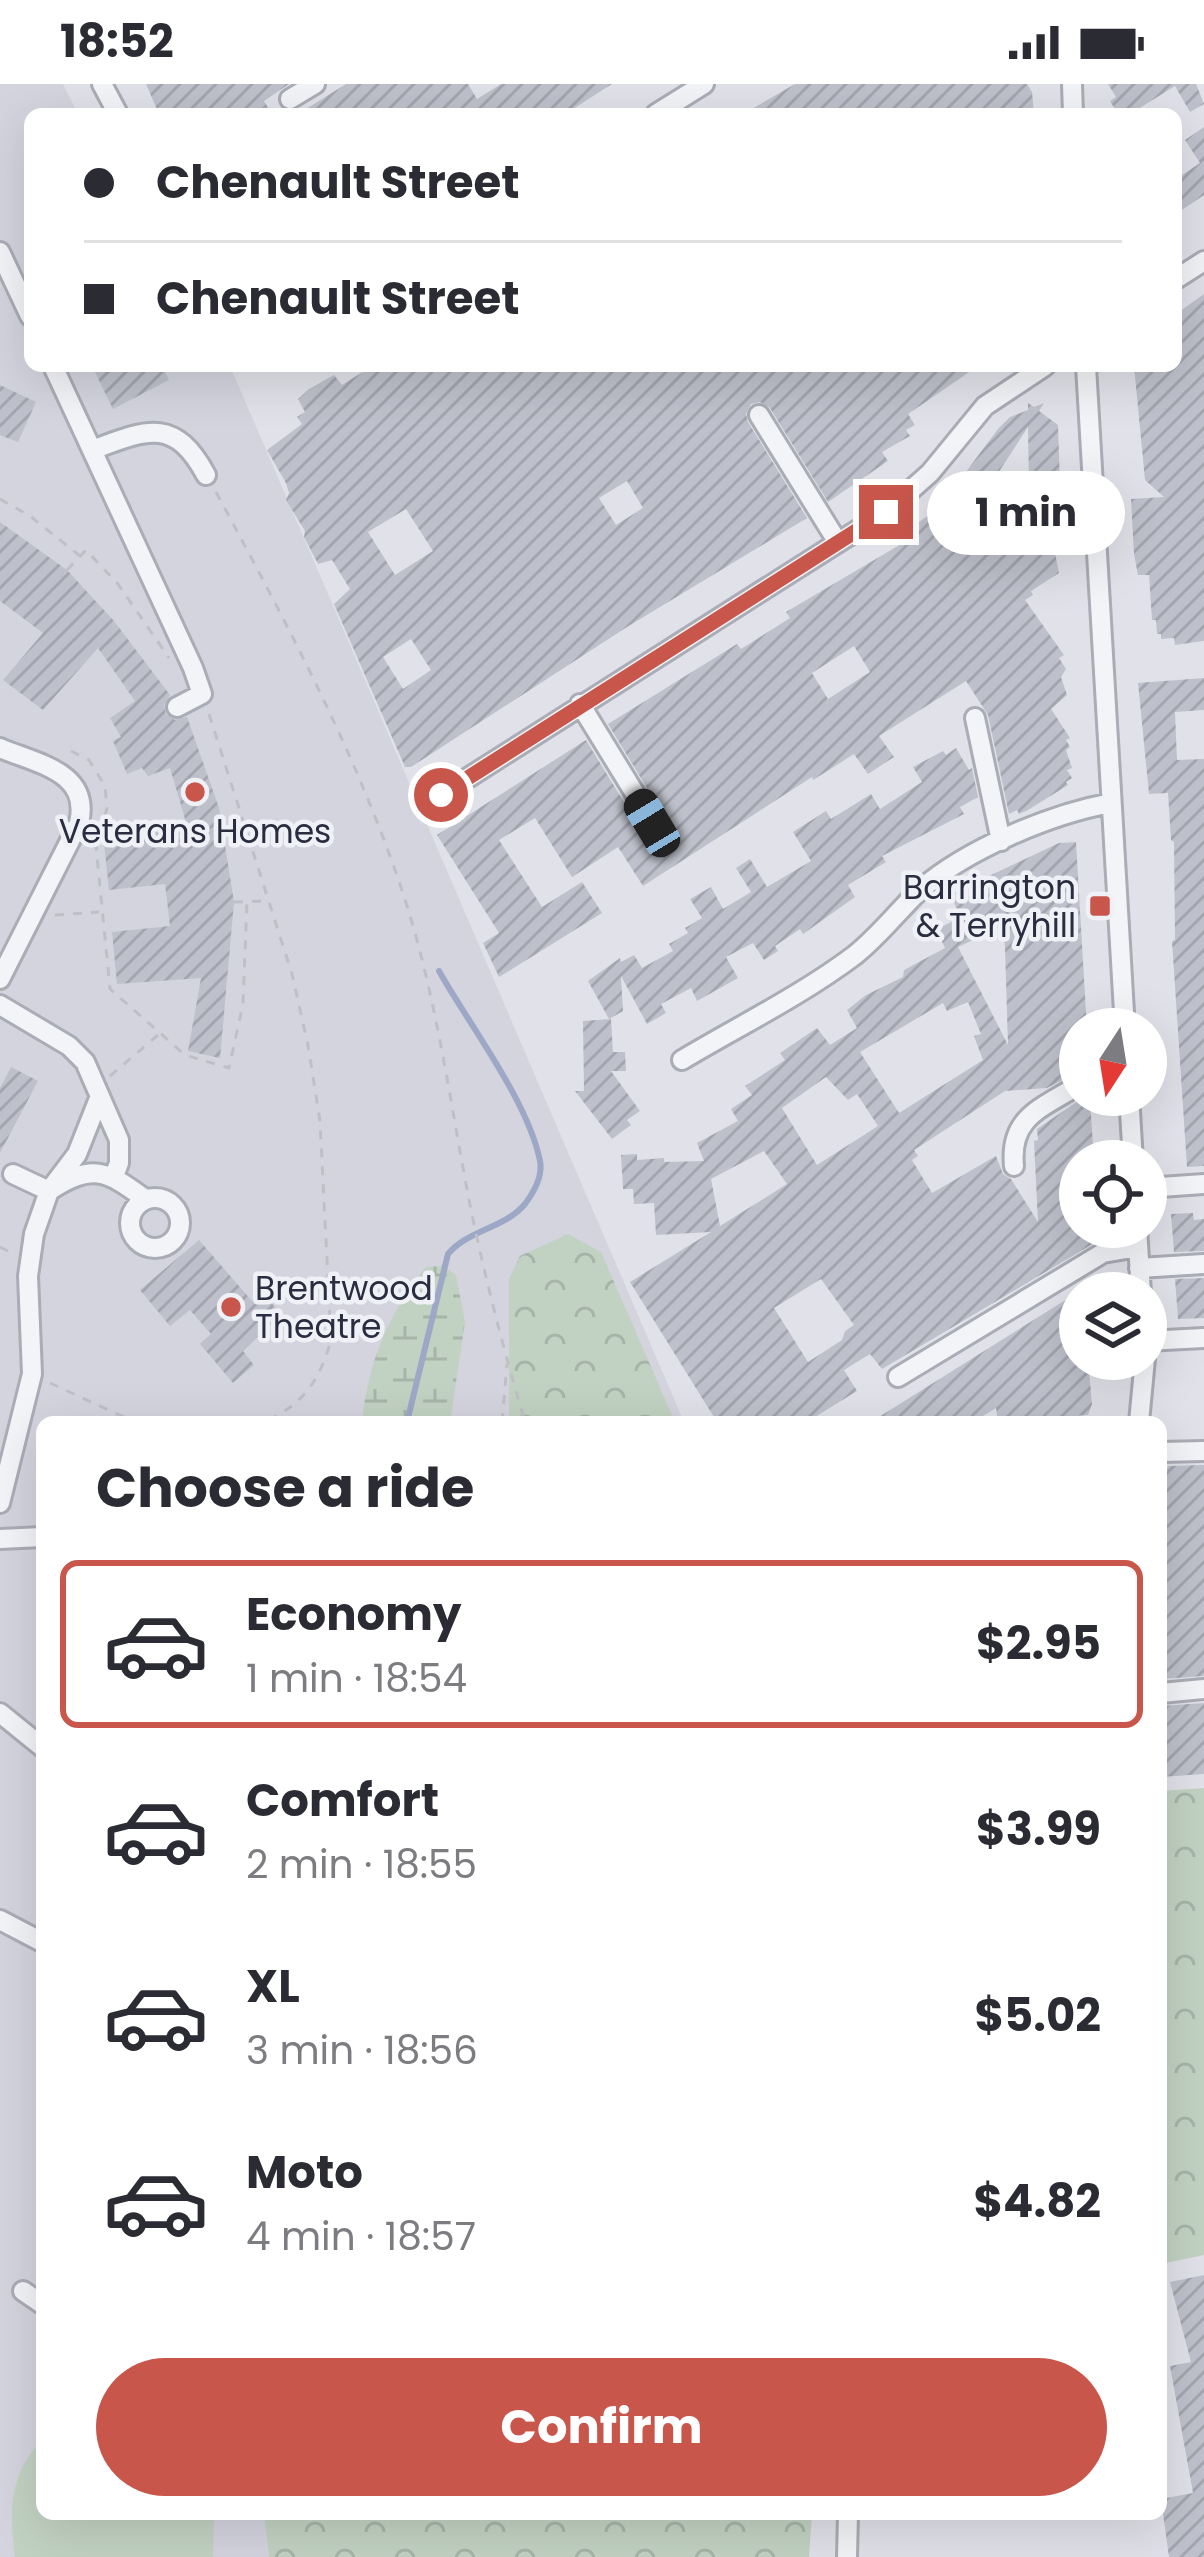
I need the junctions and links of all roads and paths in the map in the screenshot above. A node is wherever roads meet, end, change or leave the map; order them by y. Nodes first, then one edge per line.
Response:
1 (315, 84) edge
2 (704, 84) edge
3 (290, 100) dead end
4 (666, 108) edge
5 (0, 252) edge
6 (24, 303) edge
7 (56, 372) edge
8 (1037, 372) edge
9 (1086, 372) edge
10 (759, 416) dead end
11 (92, 450) junction
12 (206, 475) joint
13 (0, 499) edge
14 (837, 541) junction
15 (80, 556) junction
16 (67, 570) dead end
17 (180, 660) dead end
18 (202, 694) junction
19 (580, 704) junction
20 (178, 707) dead end
21 (975, 718) dead end
22 (0, 748) edge
23 (71, 751) dead end
24 (441, 795) dead end
25 (1111, 802) junction
26 (652, 823) dead end
27 (1000, 841) junction
28 (269, 901) junction
29 (234, 902) dead end
30 (247, 902) junction
31 (102, 912) junction
32 (47, 915) dead end
33 (0, 979) edge
34 (0, 1004) edge
35 (1124, 1008) edge
36 (159, 1034) junction
37 (682, 1060) dead end
38 (116, 1071) dead end
39 (100, 1096) junction
40 (1059, 1098) edge
41 (1014, 1166) dead end
42 (13, 1174) dead end
43 (114, 1176) junction
44 (1204, 1184) edge
45 (1167, 1187) edge
46 (49, 1191) junction
47 (145, 1199) dead end
48 (1114, 1248) edge
49 (1138, 1248) edge
50 (1204, 1264) edge
51 (1139, 1268) junction
52 (1139, 1272) edge
53 (1204, 1338) edge
54 (1167, 1340) edge
55 (507, 1362) junction
56 (32, 1374) junction
57 (898, 1377) dead end
58 (1142, 1380) edge
59 (122, 1416) edge
60 (277, 1416) edge
61 (502, 1416) edge
62 (523, 1416) edge
63 (1139, 1416) edge
64 (1204, 1451) edge
65 (1167, 1452) edge
66 (0, 1503) edge
67 (36, 1537) edge
68 (0, 1539) edge
69 (1204, 1690) edge
70 (1167, 1693) edge
71 (0, 1713) edge
72 (36, 1742) edge
73 (0, 1920) edge
74 (36, 1939) edge
75 (23, 2291) dead end
76 (36, 2300) edge
77 (848, 2520) edge
78 (847, 2557) edge

1 - 3 street
2 - 4 street
5 - 6 street
7 - 11 street
8 - 14 street
9 - 25 street
10 - 14 street
11 - 12 street
11 - 18 street
12 - 55 path
13 - 15 path
14 - 19 street
15 - 16 path
15 - 17 path
18 - 20 street
18 - 28 path
19 - 24 street
19 - 26 street
21 - 27 street
22 - 33 street
23 - 31 path
25 - 27 street
25 - 35 street
27 - 37 street
28 - 30 path
28 - 60 path
29 - 30 path
30 - 36 path
31 - 32 path
31 - 36 path
34 - 39 street
36 - 38 path
39 - 43 street
39 - 46 street
40 - 41 street
42 - 46 street
43 - 46 street
43 - 47 street
44 - 45 street
46 - 56 street
48 - 57 street
49 - 51 street
50 - 51 street
51 - 52 street
53 - 54 street
55 - 61 path
55 - 62 path
56 - 59 path
56 - 66 street
58 - 63 street
64 - 65 street
67 - 68 street
69 - 70 street
71 - 72 street
73 - 74 street
75 - 76 street
77 - 78 street

